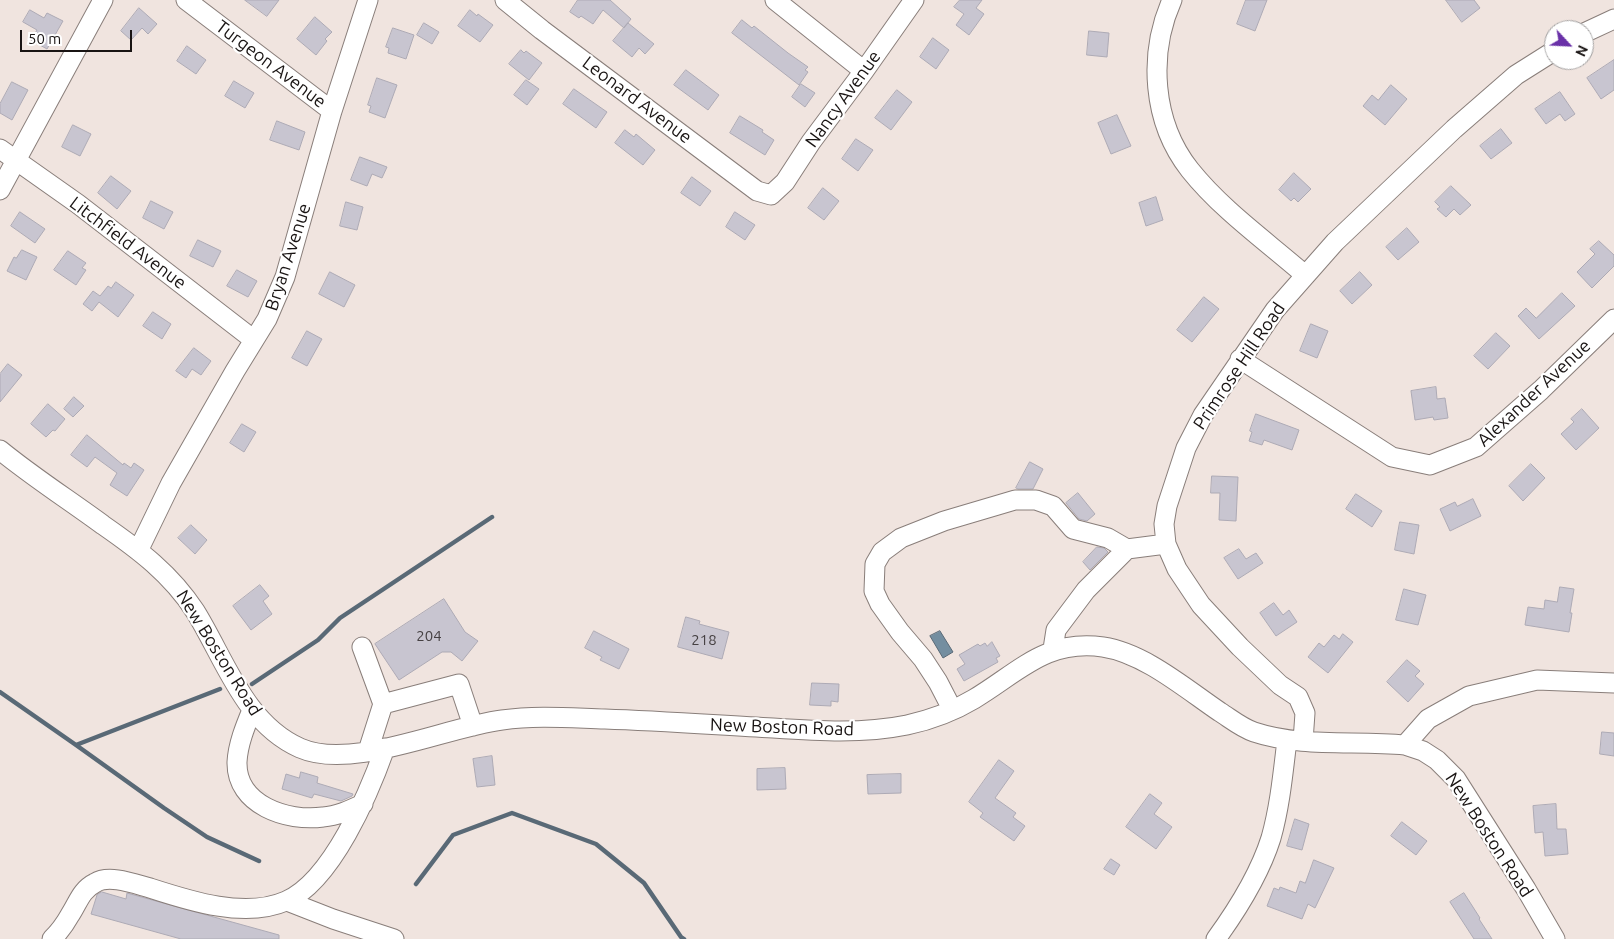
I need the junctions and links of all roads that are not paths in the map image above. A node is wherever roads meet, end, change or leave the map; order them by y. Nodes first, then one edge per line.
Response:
1 (103, 0) edge
2 (186, 0) edge
3 (368, 0) edge
4 (505, 0) edge
5 (775, 0) edge
6 (914, 0) edge
7 (1172, 0) edge
8 (1614, 19) edge
9 (1594, 28) edge
10 (1544, 57) edge
11 (864, 71) junction
12 (332, 111) junction
13 (0, 149) edge
14 (16, 160) junction
15 (0, 190) edge
16 (770, 195) joint
17 (1305, 275) junction
18 (1614, 319) edge
19 (254, 340) junction
20 (1240, 359) junction
21 (0, 450) edge
22 (1166, 544) junction
23 (139, 549) junction
24 (1127, 550) junction
25 (362, 647) dead end
26 (1053, 649) junction
27 (1614, 683) edge
28 (384, 704) junction
29 (252, 710) junction
30 (952, 710) junction
31 (473, 726) junction
32 (1295, 740) junction
33 (1404, 745) junction
34 (376, 750) junction
35 (363, 804) junction
36 (287, 901) junction
37 (52, 939) edge
38 (394, 939) edge
39 (1216, 939) edge
40 (1554, 939) edge

1 - 14 street
2 - 12 street, Turgeon Avenue
3 - 12 street, Bryan Avenue
4 - 16 street, Leonard Avenue
5 - 11 street
6 - 11 street, Nancy Avenue
7 - 17 street
8 - 9 street
10 - 17 street, Primrose Hill Road
11 - 16 street, Nancy Avenue
12 - 19 street, Bryan Avenue
13 - 14 street, Litchfield Avenue
14 - 15 street
14 - 19 street, Litchfield Avenue
17 - 20 street, Primrose Hill Road
18 - 20 street, Alexander Avenue
19 - 23 street, Bryan Avenue
20 - 22 street, Primrose Hill Road
21 - 23 street, New Boston Road
22 - 24 street
22 - 32 street, Primrose Hill Road
23 - 29 street, New Boston Road
24 - 26 street
24 - 30 street
25 - 28 street
26 - 30 street, New Boston Road
26 - 32 street, New Boston Road
27 - 33 street
28 - 31 street
28 - 34 street
29 - 34 street, New Boston Road
29 - 35 street
30 - 31 street, New Boston Road
31 - 34 street, New Boston Road
32 - 33 street, New Boston Road
32 - 39 street, Primrose Hill Road
33 - 40 street, New Boston Road
34 - 35 street
35 - 36 street
36 - 37 street
36 - 38 street

